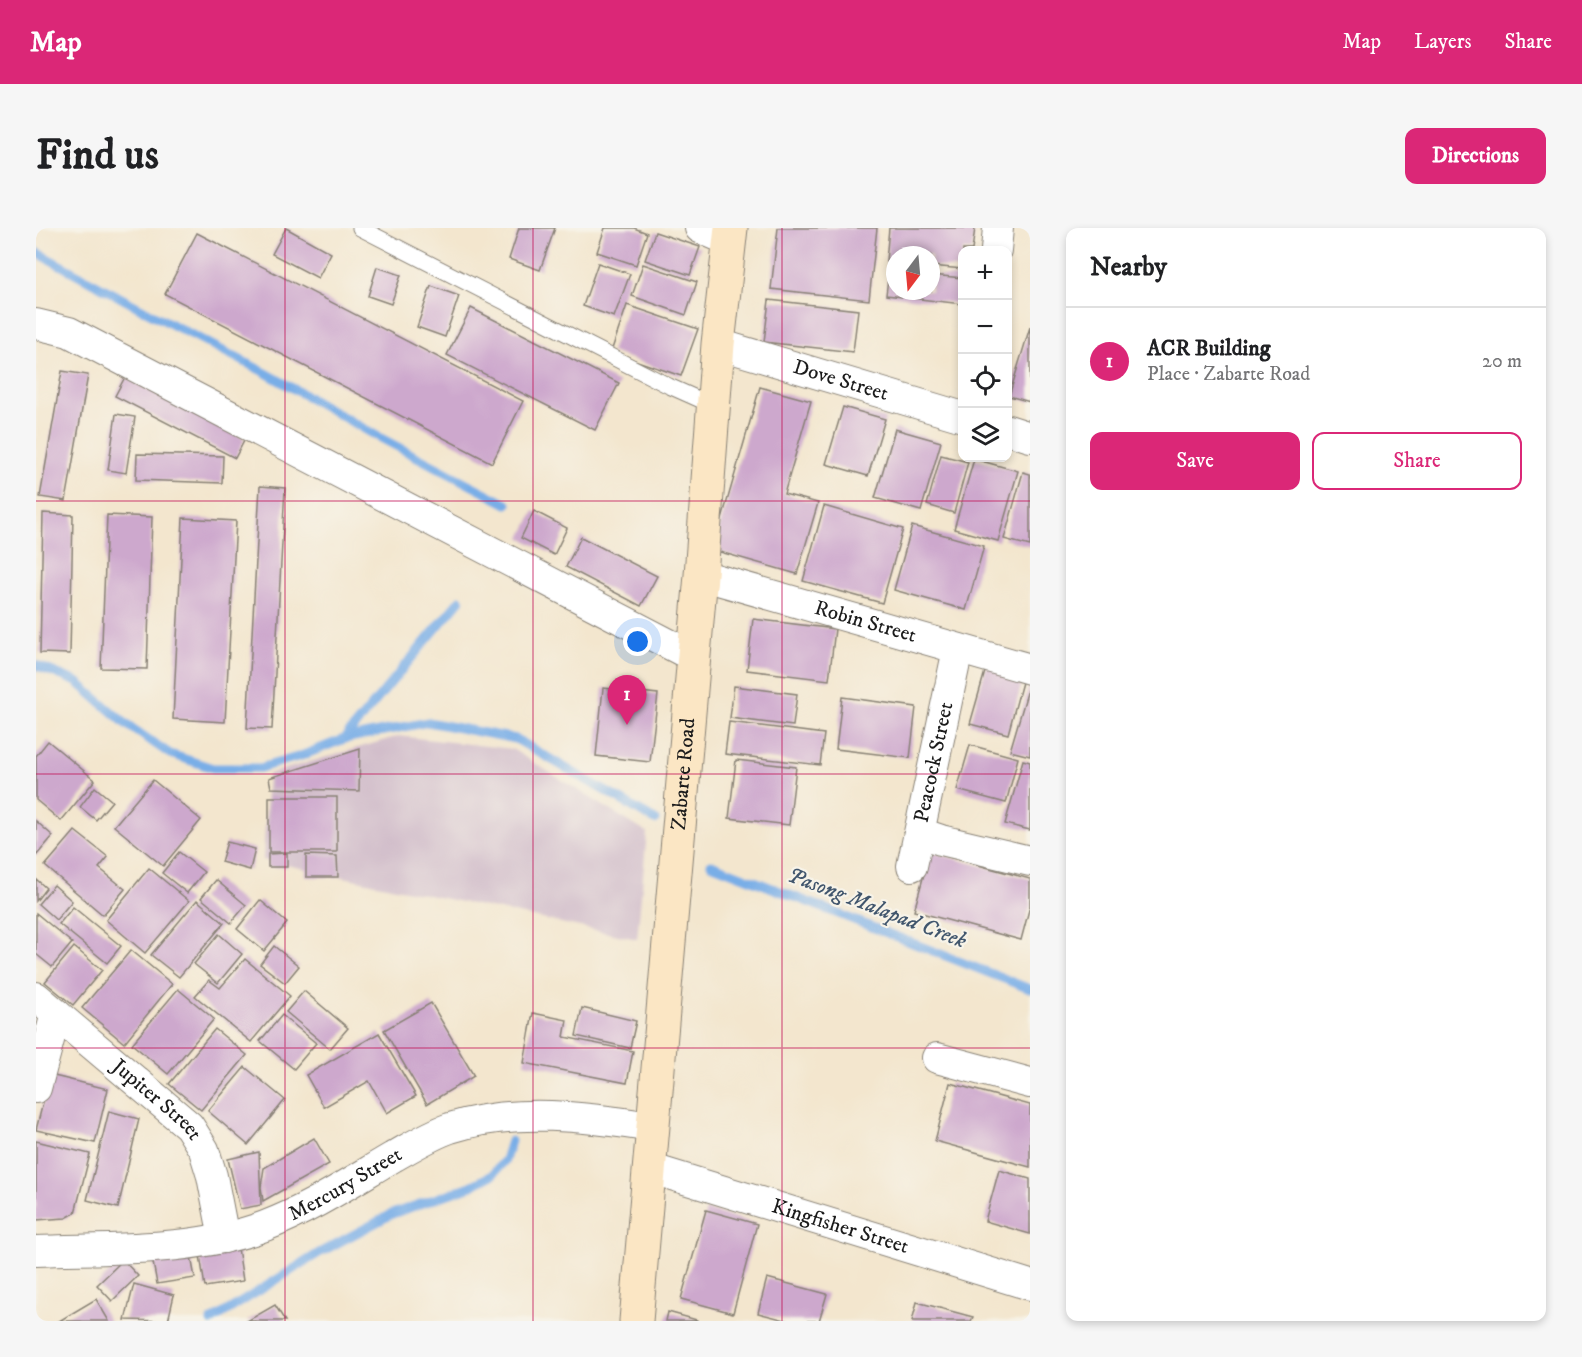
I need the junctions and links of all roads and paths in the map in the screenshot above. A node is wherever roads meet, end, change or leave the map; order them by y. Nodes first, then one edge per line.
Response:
1 (360, 228) edge
2 (700, 228) edge
3 (998, 228) edge
4 (730, 235) edge
5 (996, 246) edge
6 (36, 324) edge
7 (718, 344) junction
8 (714, 406) junction
9 (958, 415) edge
10 (1012, 431) edge
11 (1030, 437) edge
12 (700, 576) junction
13 (958, 649) junction
14 (692, 656) junction
15 (1030, 669) edge
16 (920, 833) junction
17 (1030, 861) edge
18 (912, 866) dead end
19 (46, 1005) edge
20 (937, 1058) dead end
21 (1030, 1083) edge
22 (36, 1088) edge
23 (652, 1127) junction
24 (649, 1168) junction
25 (224, 1238) junction
26 (36, 1251) edge
27 (1030, 1285) edge
28 (636, 1321) edge

1 - 8 lane
2 - 4 street
3 - 5 street
4 - 7 main road, Zabarte Road
6 - 14 street
7 - 8 main road, Zabarte Road
7 - 9 street, Dove Street
8 - 12 main road, Zabarte Road
10 - 11 street
12 - 13 street, Robin Street
12 - 14 main road, Zabarte Road
13 - 15 street, Robin Street
13 - 16 street, Peacock Street
14 - 23 main road, Zabarte Road
16 - 17 street, Peacock Street
16 - 18 street
19 - 22 street
19 - 25 street, Jupiter Street
20 - 21 street
23 - 24 main road, Zabarte Road
23 - 25 street, Mercury Street
24 - 27 street, Kingfisher Street
24 - 28 main road, Zabarte Road
25 - 26 street, Mercury Street

